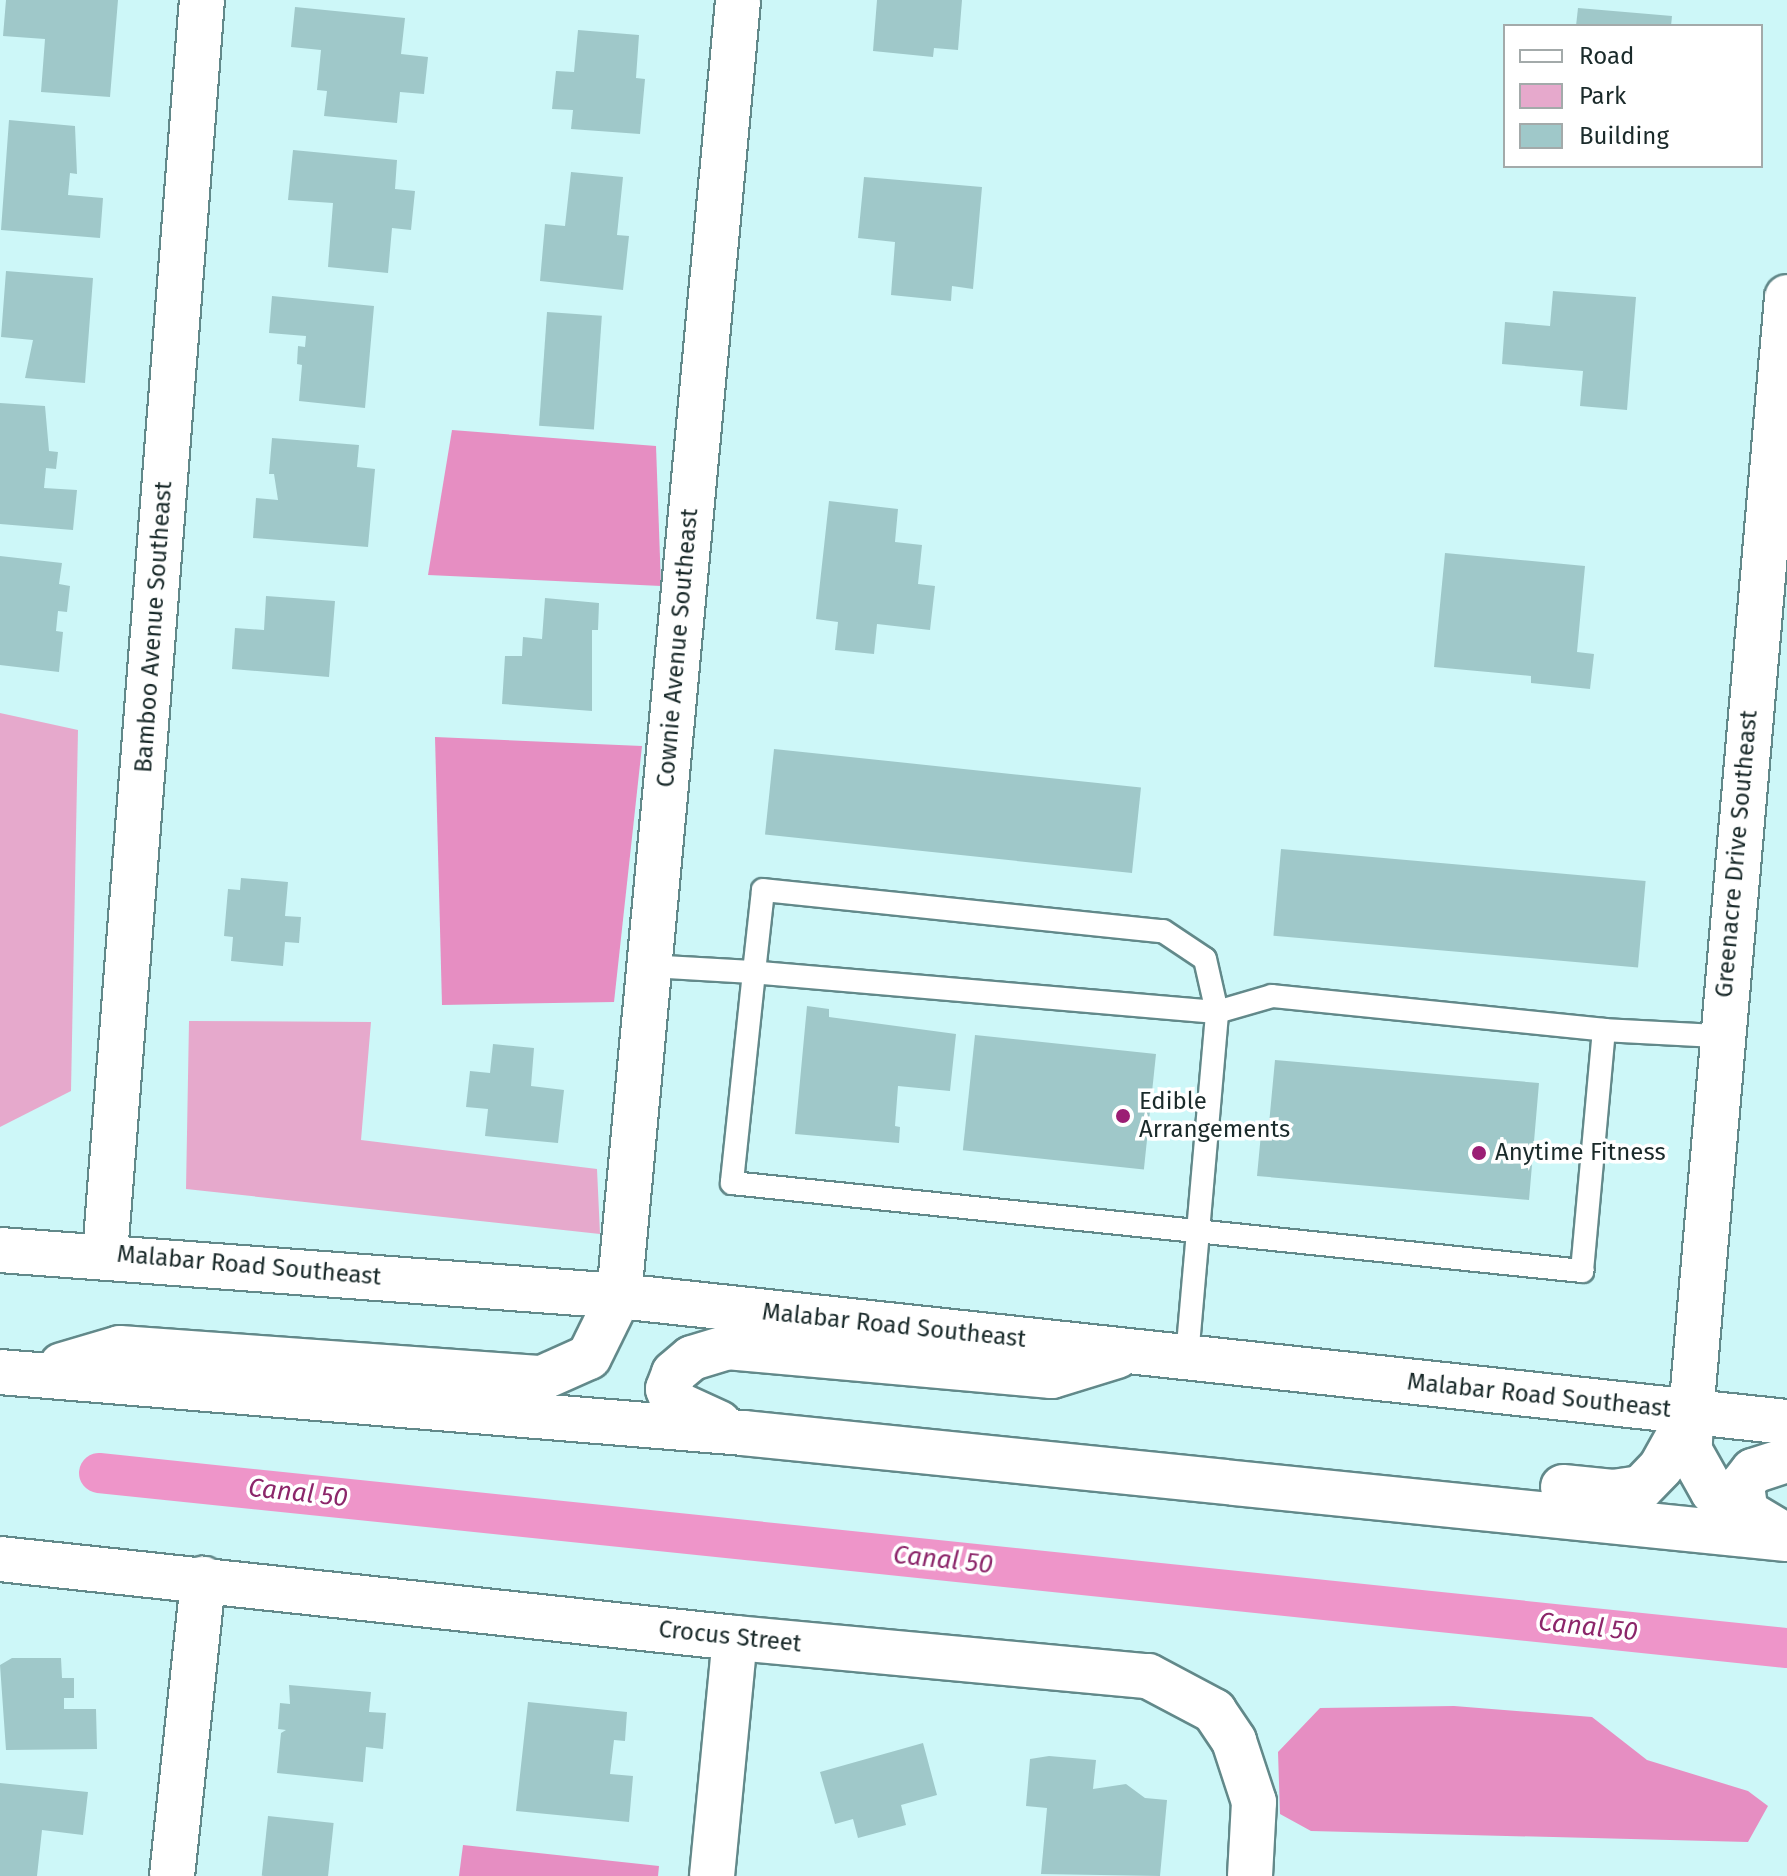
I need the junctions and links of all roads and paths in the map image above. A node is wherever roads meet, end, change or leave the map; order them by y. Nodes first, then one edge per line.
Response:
1 (202, 0) edge
2 (738, 0) edge
3 (1787, 297) edge
4 (649, 966) junction
5 (754, 972) junction
6 (1217, 1012) junction
7 (1604, 1030) junction
8 (1720, 1036) junction
9 (1198, 1231) junction
10 (0, 1250) edge
11 (105, 1254) junction
12 (619, 1296) junction
13 (1131, 1351) junction
14 (1187, 1357) junction
15 (16, 1373) edge
16 (1691, 1413) junction
17 (1787, 1422) edge
18 (743, 1433) junction
19 (1787, 1460) edge
20 (1094, 1468) junction
21 (1746, 1514) junction
22 (1787, 1538) edge
23 (0, 1559) edge
24 (203, 1579) junction
25 (735, 1638) junction
26 (172, 1876) edge
27 (712, 1876) edge
28 (1250, 1876) edge

1 - 11 main road, Bamboo Avenue Southeast
2 - 4 main road, Cownie Avenue Southeast
3 - 8 main road, Greenacre Drive Southeast
4 - 5 lane
4 - 12 main road, Cownie Avenue Southeast
5 - 6 lane
5 - 6 lane
5 - 9 lane
6 - 7 lane
6 - 9 lane
7 - 8 lane
7 - 9 lane
8 - 16 main road, Greenacre Drive Southeast
9 - 14 lane
10 - 11 main road, Malabar Road Southeast
11 - 12 main road, Malabar Road Southeast
12 - 13 main road, Malabar Road Southeast
12 - 15 main road
13 - 14 main road, Malabar Road Southeast
13 - 18 main road
14 - 16 main road, Malabar Road Southeast
15 - 18 main road
16 - 17 main road, Malabar Road Southeast
16 - 20 main road
16 - 21 main road, Greenacre Drive Southeast
18 - 20 main road
19 - 21 main road
20 - 22 main road
21 - 22 main road, Greenacre Drive Southeast
23 - 24 main road, Crocus Street
24 - 25 main road, Crocus Street
24 - 26 main road
25 - 27 main road
25 - 28 main road, Crocus Street

